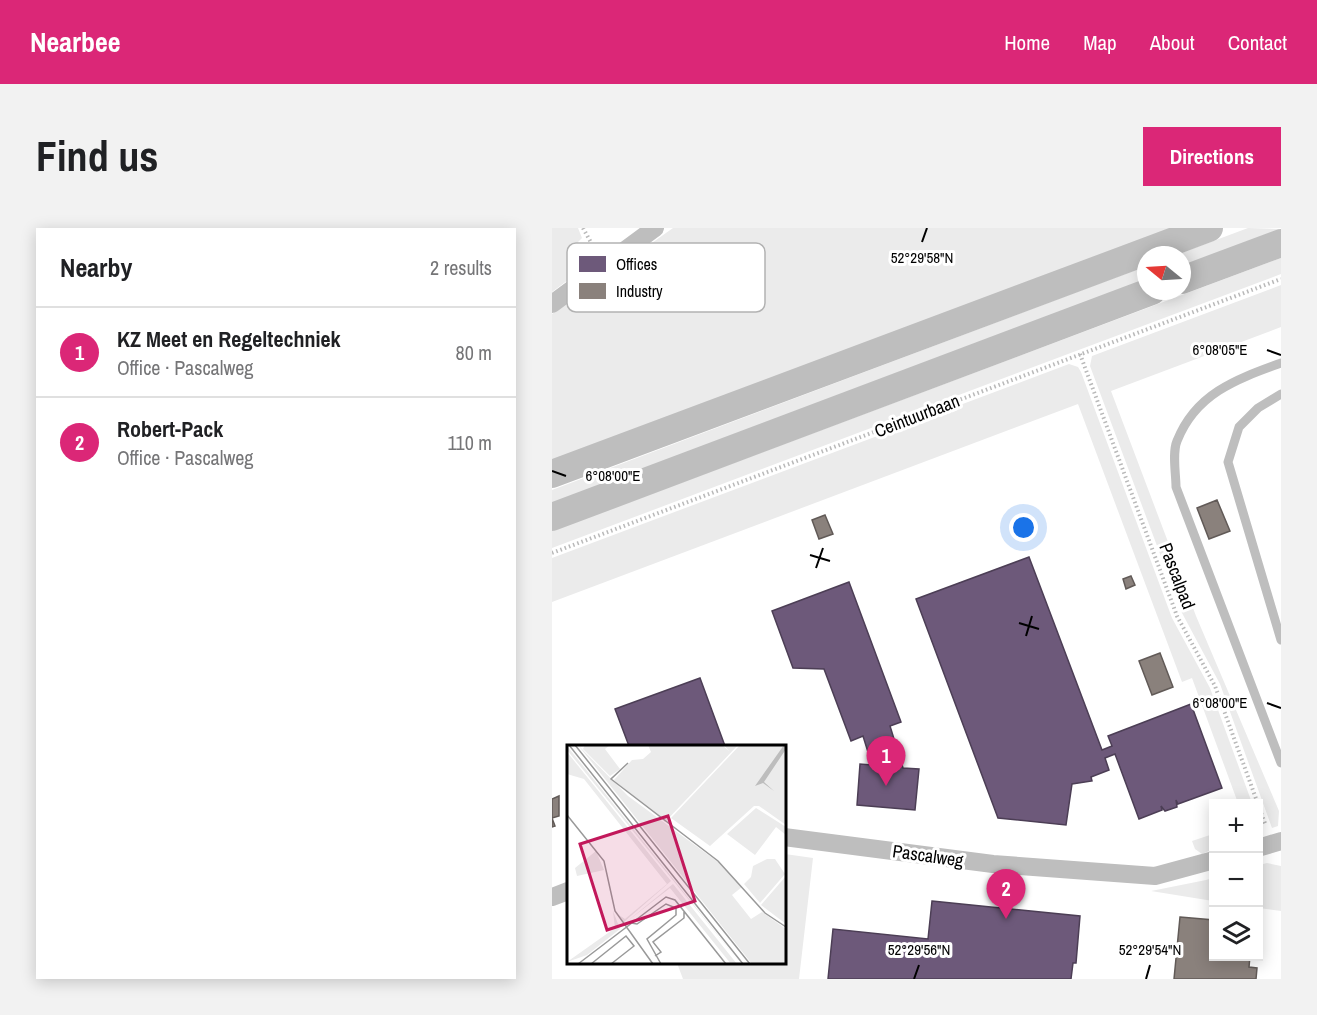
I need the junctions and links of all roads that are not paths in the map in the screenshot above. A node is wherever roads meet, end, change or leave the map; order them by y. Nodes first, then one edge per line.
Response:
1 (655, 228) edge
2 (1209, 228) edge
3 (635, 243) edge
4 (1281, 243) edge
5 (1191, 277) edge
6 (567, 293) edge
7 (1137, 297) edge
8 (552, 304) edge
9 (1281, 363) edge
10 (1281, 394) edge
11 (552, 474) edge
12 (552, 516) edge
13 (1281, 640) edge
14 (1281, 763) edge
15 (786, 837) edge
16 (1281, 841) edge
17 (1263, 846) edge
18 (1209, 861) edge
19 (567, 891) edge
20 (552, 897) edge

1 - 3 street
2 - 11 main road
4 - 5 main road
6 - 8 street
7 - 12 main road, Ceintuurbaan
9 - 14 lane
10 - 13 lane
15 - 18 street, Pascalweg
16 - 17 street
19 - 20 street

